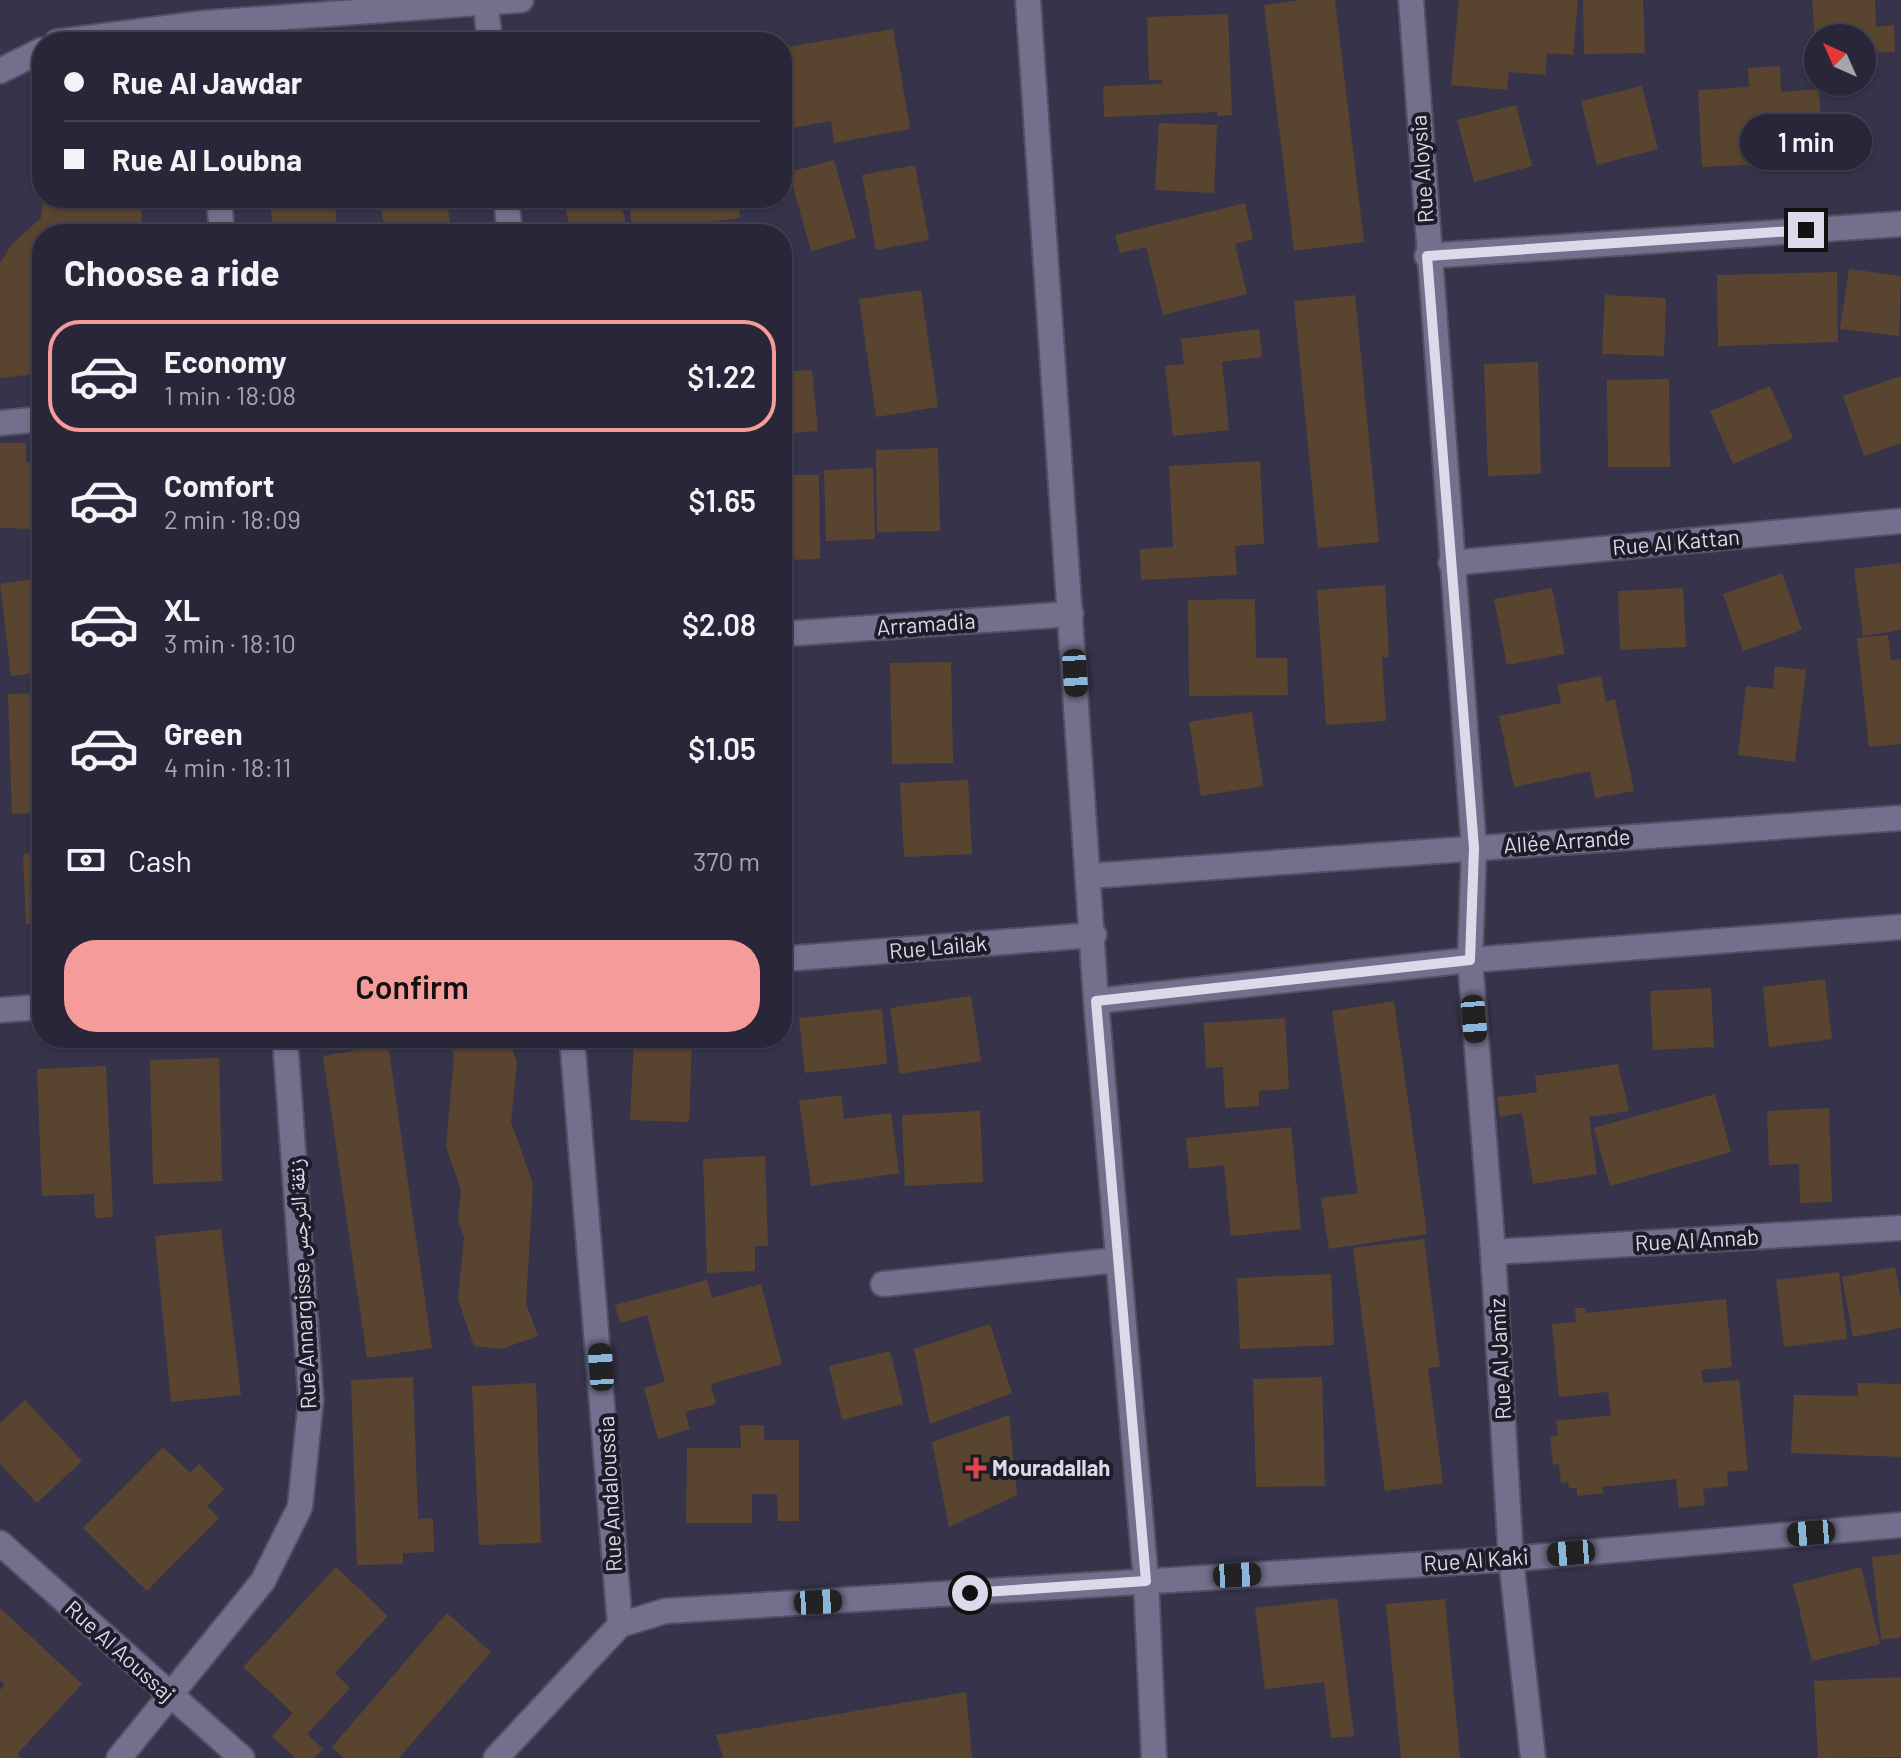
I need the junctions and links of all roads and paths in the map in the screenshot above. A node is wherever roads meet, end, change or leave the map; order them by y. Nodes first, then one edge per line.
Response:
1 (521, 0) edge
2 (1028, 0) edge
3 (1411, 0) edge
4 (486, 1) edge
5 (215, 32) edge
6 (489, 32) edge
7 (32, 55) edge
8 (0, 71) edge
9 (1901, 224) edge
10 (1427, 256) junction
11 (32, 420) edge
12 (0, 423) edge
13 (1901, 521) edge
14 (1451, 563) junction
15 (1071, 614) junction
16 (792, 633) edge
17 (1901, 818) edge
18 (1474, 848) junction
19 (1089, 876) junction
20 (1901, 927) edge
21 (1094, 935) junction
22 (792, 958) edge
23 (1470, 960) junction
24 (1096, 1001) junction
25 (32, 1008) edge
26 (0, 1010) edge
27 (286, 1048) edge
28 (573, 1048) edge
29 (1901, 1228) edge
30 (1493, 1252) junction
31 (1118, 1260) junction
32 (883, 1284) dead end
33 (1901, 1525) edge
34 (0, 1543) edge
35 (1511, 1559) junction
36 (1146, 1581) junction
37 (620, 1625) junction
38 (171, 1697) junction
39 (119, 1758) edge
40 (242, 1758) edge
41 (496, 1758) edge
42 (1154, 1758) edge
43 (1533, 1758) edge

1 - 4 street
2 - 15 street
3 - 10 street, Rue Aloysia
4 - 5 street
4 - 6 street
7 - 8 street
9 - 10 street
10 - 14 street, Rue Aloysia
11 - 12 street
13 - 14 street, Rue Al Kattan
14 - 18 street, Rue Aloysia
15 - 16 street, Arramadia
15 - 19 street
17 - 18 street, Allée Arrande
18 - 19 street, Allée Arrande
18 - 23 street, Rue Aloysia
19 - 21 street
20 - 23 street
21 - 22 street, Rue Lailak
21 - 24 street
23 - 24 street
23 - 30 street, Rue Al Jamiz
24 - 31 street
25 - 26 street
27 - 38 street, Rue Annargisse زنقة النرجس
28 - 37 street, Rue Andaloussia
29 - 30 street, Rue Al Annab
30 - 35 street, Rue Al Jamiz
31 - 32 street
31 - 36 street
33 - 35 street, Rue Al Kaki
34 - 38 street, Rue Al Aoussaj
35 - 36 street, Rue Al Kaki
35 - 43 street, Rue Al Jamiz
36 - 37 street, Rue Al Kaki
36 - 42 street
37 - 41 street
38 - 39 street, Rue Annargisse زنقة النرجس
38 - 40 street, Rue Al Aoussaj

